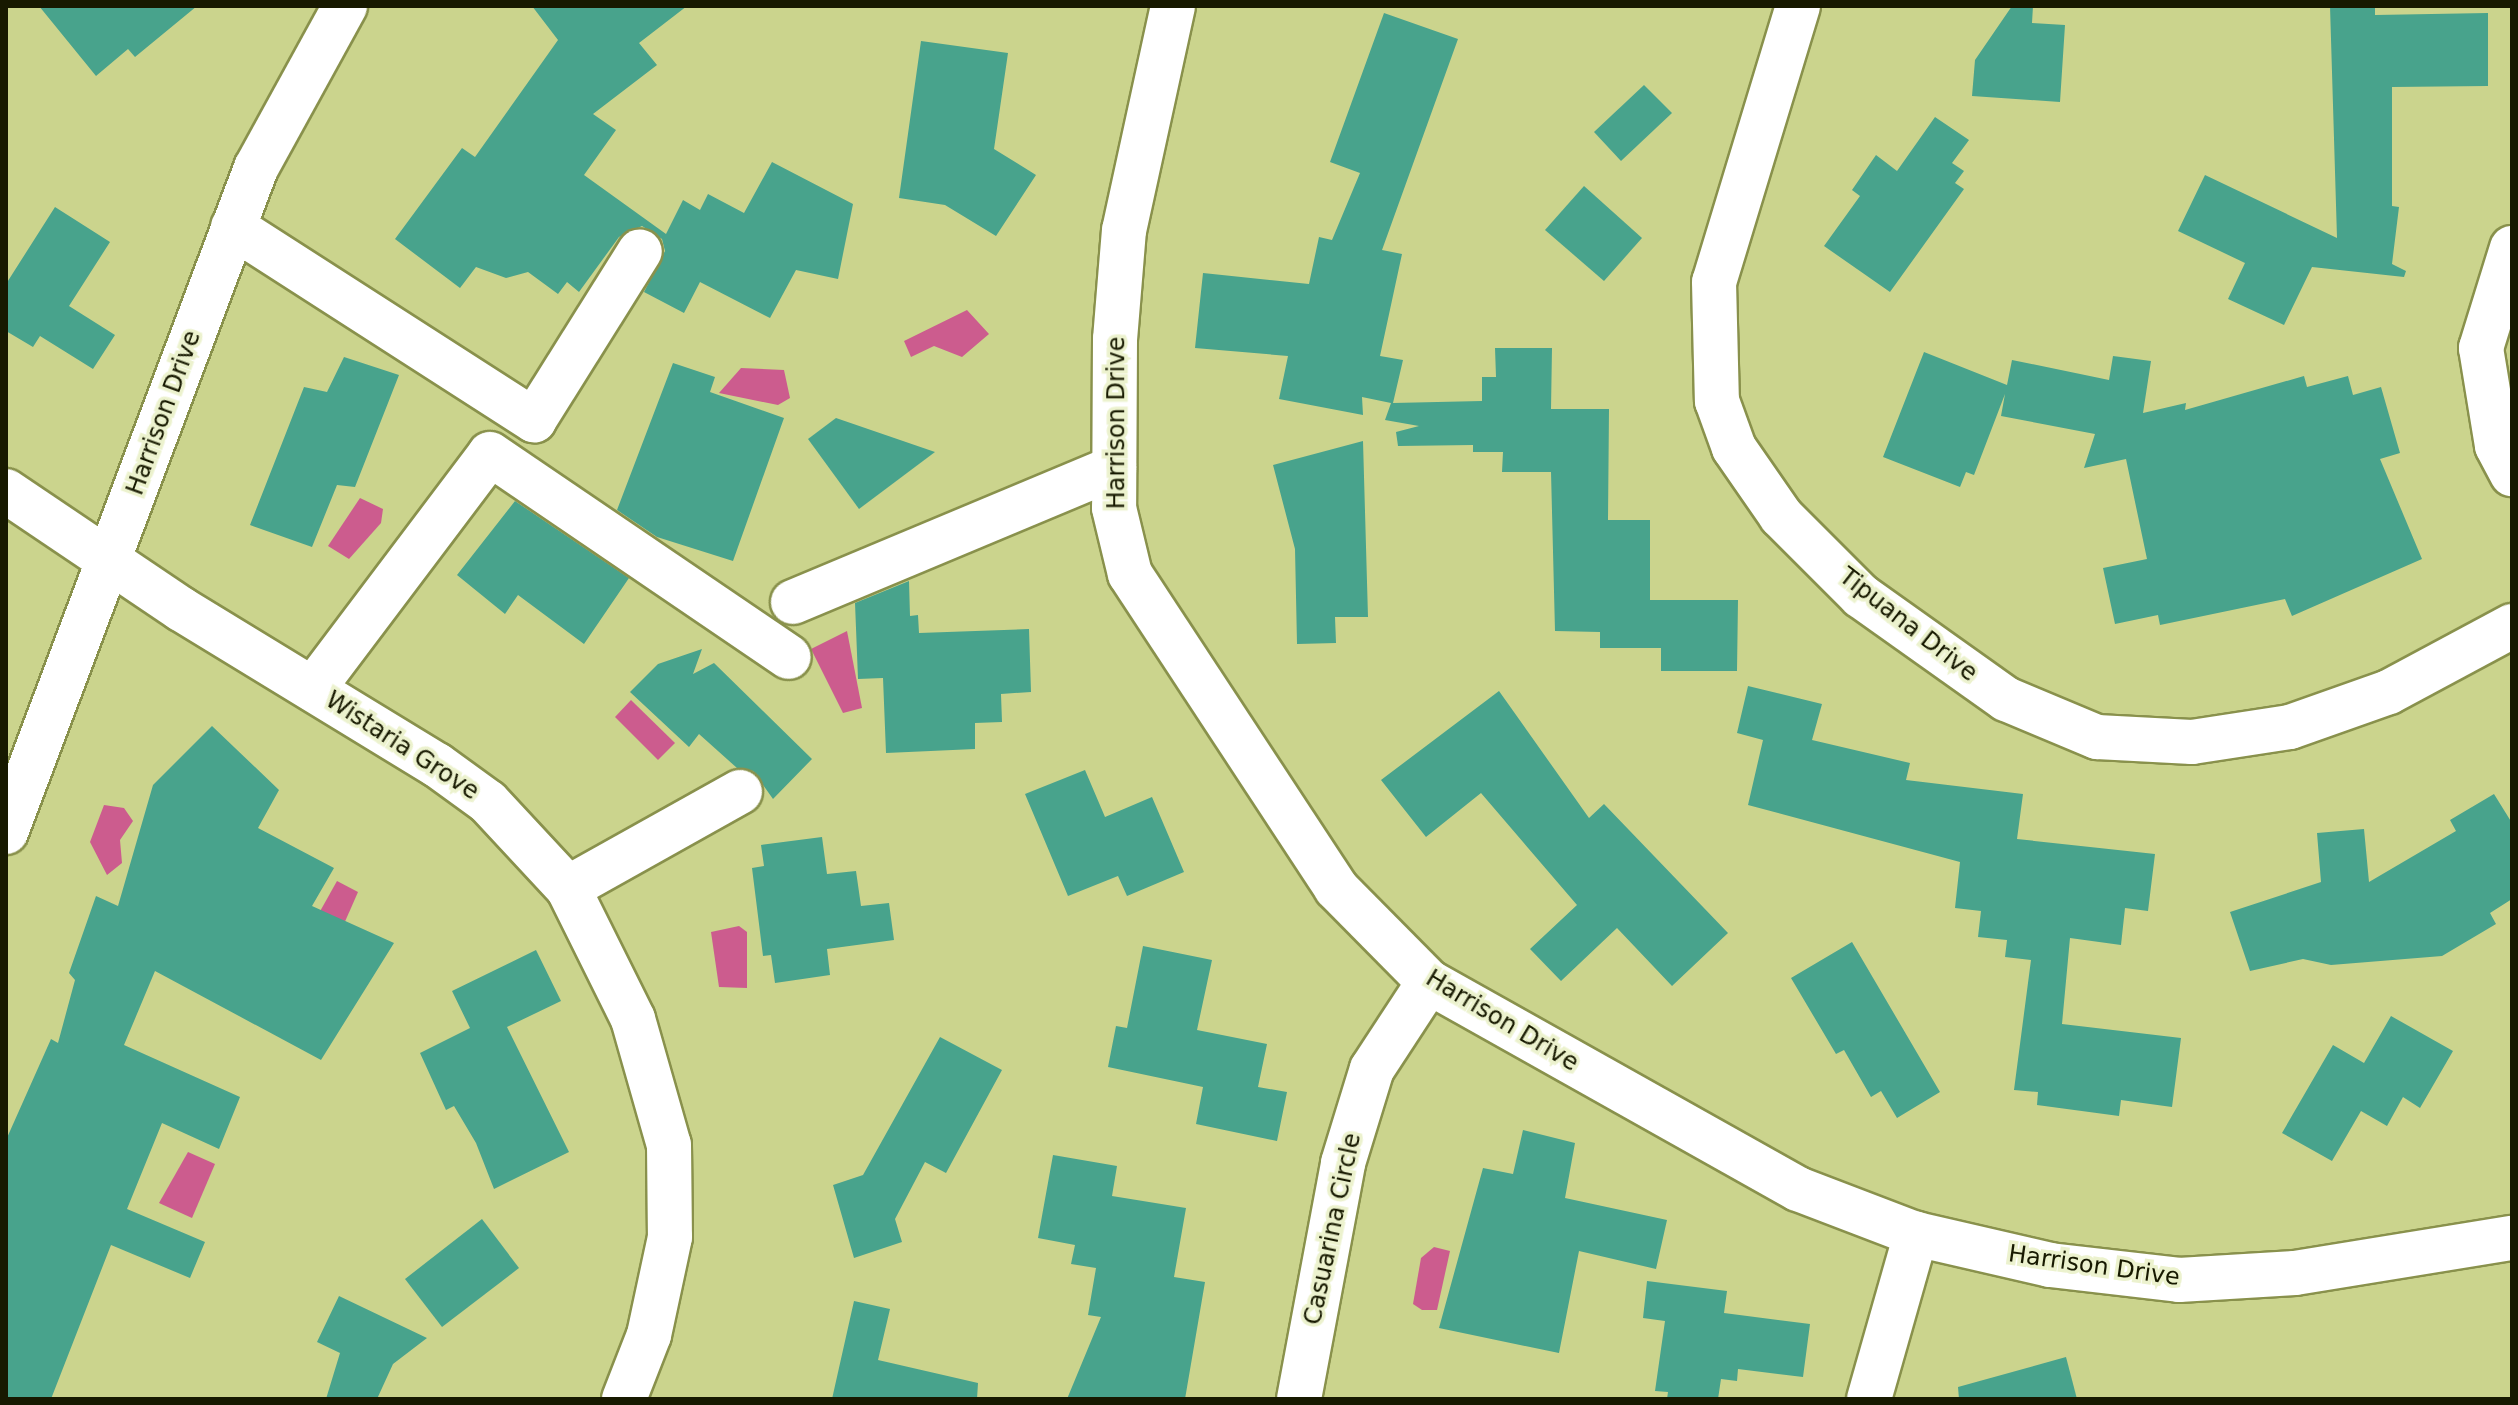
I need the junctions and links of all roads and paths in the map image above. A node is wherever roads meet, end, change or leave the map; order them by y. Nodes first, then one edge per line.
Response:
1 (345, 6) edge
2 (1173, 6) edge
3 (1798, 6) edge
4 (233, 227) junction
5 (2512, 248) edge
6 (640, 251) dead end
7 (1114, 468) junction
8 (2512, 474) edge
9 (6, 491) edge
10 (110, 562) junction
11 (793, 602) dead end
12 (2512, 626) edge
13 (789, 657) dead end
14 (313, 689) junction
15 (740, 792) dead end
16 (6, 832) edge
17 (568, 888) junction
18 (1429, 982) junction
19 (1916, 1234) junction
20 (2512, 1238) edge
21 (624, 1399) edge
22 (1299, 1399) edge
23 (1869, 1399) edge

1 - 4 street, Harrison Drive
2 - 7 street, Harrison Drive
3 - 12 street, Tipuana Drive
4 - 6 street
4 - 10 street, Harrison Drive
5 - 8 street
7 - 11 street
7 - 18 street, Harrison Drive
9 - 10 street, Wistaria Grove
10 - 14 street, Wistaria Grove
10 - 16 street, Harrison Drive
13 - 14 street
14 - 17 street, Wistaria Grove
15 - 17 street
17 - 21 street, Wistaria Grove
18 - 19 street, Harrison Drive
18 - 22 street, Casuarina Circle
19 - 20 street, Harrison Drive
19 - 23 street

